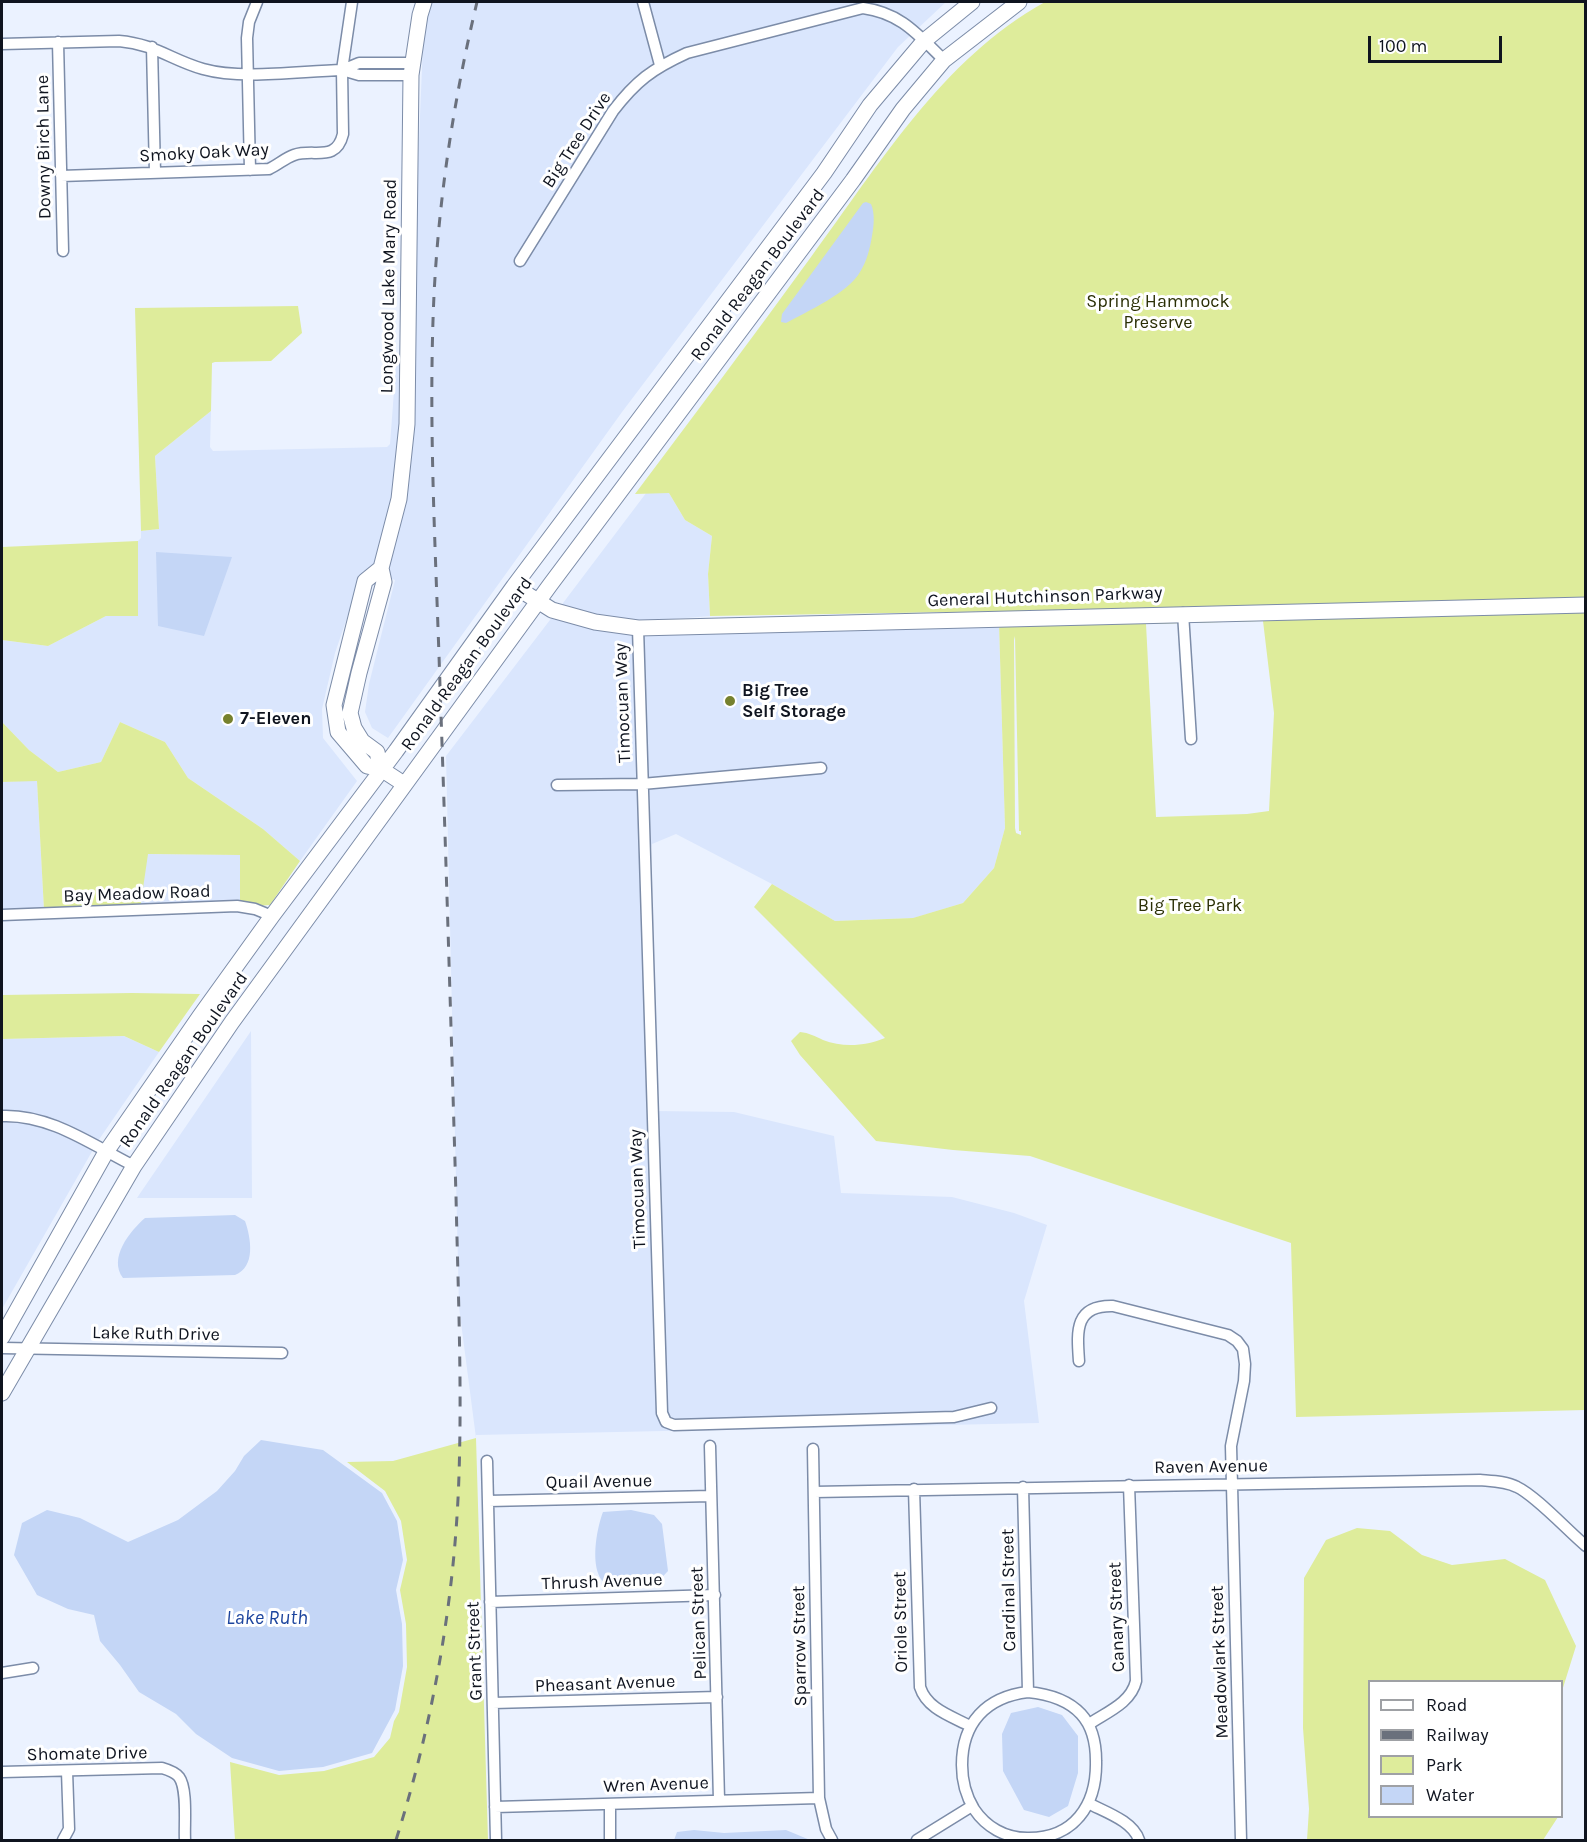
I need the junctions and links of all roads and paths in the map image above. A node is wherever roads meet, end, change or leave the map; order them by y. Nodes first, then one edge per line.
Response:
1 (257, 2) edge
2 (352, 2) edge
3 (424, 2) edge
4 (643, 2) edge
5 (972, 2) edge
6 (1019, 2) edge
7 (863, 5) edge
8 (924, 41) junction
9 (58, 42) junction
10 (2, 44) edge
11 (152, 47) junction
12 (944, 60) junction
13 (369, 63) junction
14 (660, 65) junction
15 (411, 69) junction
16 (342, 70) junction
17 (247, 73) junction
18 (369, 75) junction
19 (250, 170) junction
20 (155, 173) junction
21 (61, 176) junction
22 (63, 251) dead end
23 (520, 261) dead end
24 (514, 586) junction
25 (539, 601) junction
26 (1586, 605) edge
27 (1183, 613) junction
28 (638, 628) junction
29 (1191, 739) dead end
30 (820, 768) dead end
31 (381, 769) junction
32 (404, 784) junction
33 (642, 784) junction
34 (558, 785) dead end
35 (2, 915) edge
36 (272, 916) junction
37 (2, 1116) edge
38 (106, 1152) junction
39 (134, 1166) junction
40 (2, 1337) edge
41 (29, 1347) junction
42 (2, 1348) edge
43 (282, 1353) dead end
44 (1079, 1361) dead end
45 (2, 1393) edge
46 (991, 1408) dead end
47 (710, 1446) dead end
48 (813, 1449) dead end
49 (487, 1461) dead end
50 (1231, 1483) junction
51 (1130, 1485) junction
52 (1023, 1487) junction
53 (915, 1489) junction
54 (814, 1492) junction
55 (711, 1496) junction
56 (488, 1502) junction
57 (1586, 1546) edge
58 (715, 1595) junction
59 (490, 1602) junction
60 (33, 1668) dead end
61 (2, 1673) edge
62 (1028, 1692) junction
63 (717, 1697) junction
64 (493, 1703) junction
65 (1089, 1724) junction
66 (970, 1726) junction
67 (67, 1771) junction
68 (2, 1772) edge
69 (819, 1798) junction
70 (719, 1800) junction
71 (1088, 1803) junction
72 (610, 1804) junction
73 (972, 1806) junction
74 (495, 1807) junction
75 (921, 1839) edge
76 (1032, 1839) edge
77 (63, 1840) edge
78 (185, 1840) edge
79 (496, 1840) edge
80 (610, 1840) edge
81 (832, 1840) edge
82 (1139, 1840) edge
83 (1241, 1840) edge

1 - 17 street
2 - 16 street
3 - 15 main road, Longwood Lake Mary Road
4 - 14 street
5 - 8 main road, Ronald Reagan Boulevard
6 - 12 main road, Ronald Reagan Boulevard
7 - 8 street, Big Tree Drive
7 - 14 street, Big Tree Drive
8 - 12 street, Big Tree Drive
8 - 24 main road, Ronald Reagan Boulevard
9 - 10 street
9 - 11 street
9 - 21 street, Downy Birch Lane
11 - 17 street
11 - 20 street
12 - 25 main road, Ronald Reagan Boulevard
13 - 15 street
13 - 16 street
13 - 18 street
14 - 23 street, Big Tree Drive
15 - 18 street
15 - 31 main road, Longwood Lake Mary Road
16 - 17 street
16 - 18 street
16 - 19 street, Smoky Oak Way
17 - 19 street
19 - 20 street, Smoky Oak Way
20 - 21 street, Smoky Oak Way
21 - 22 street, Downy Birch Lane
24 - 25 main road, General Hutchinson Parkway
24 - 31 main road, Ronald Reagan Boulevard
25 - 28 main road, General Hutchinson Parkway
25 - 32 main road, Ronald Reagan Boulevard
26 - 27 main road, General Hutchinson Parkway
27 - 28 main road, General Hutchinson Parkway
27 - 29 street
28 - 33 street, Timocuan Way
30 - 33 street
31 - 32 main road, Longwood Lake Mary Road
31 - 36 main road, Ronald Reagan Boulevard
32 - 39 main road, Ronald Reagan Boulevard
33 - 34 street
33 - 46 street, Timocuan Way
35 - 36 street, Bay Meadow Road
36 - 38 main road, Ronald Reagan Boulevard
37 - 38 street
38 - 39 street
38 - 40 main road, Ronald Reagan Boulevard
39 - 41 main road, Ronald Reagan Boulevard
41 - 42 street, Lake Ruth Drive
41 - 43 street, Lake Ruth Drive
41 - 45 main road, Ronald Reagan Boulevard
44 - 50 street, Meadowlark Street
47 - 55 street, Pelican Street
48 - 54 street, Sparrow Street
49 - 56 street, Grant Street
50 - 51 street, Raven Avenue
50 - 57 street, Raven Avenue
50 - 83 street, Meadowlark Street
51 - 52 street, Raven Avenue
51 - 65 street, Canary Street
52 - 53 street, Raven Avenue
52 - 62 street, Cardinal Street
53 - 54 street, Raven Avenue
53 - 66 street, Oriole Street
54 - 69 street, Sparrow Street
55 - 56 street, Quail Avenue
55 - 58 street, Pelican Street
56 - 59 street, Grant Street
58 - 59 street, Thrush Avenue
58 - 63 street, Pelican Street
59 - 64 street, Grant Street
60 - 61 street
62 - 65 street
62 - 66 street
63 - 64 street, Pheasant Avenue
63 - 70 street, Pelican Street
64 - 74 street, Grant Street
65 - 71 street
66 - 73 street
67 - 68 street, Shomate Drive
67 - 77 street
67 - 78 street, Shomate Drive
69 - 70 street, Wren Avenue
69 - 81 street, Sparrow Street
70 - 72 street, Wren Avenue
71 - 76 street
71 - 82 street
72 - 74 street, Wren Avenue
72 - 80 street
73 - 75 street
73 - 76 street
74 - 79 street, Grant Street

